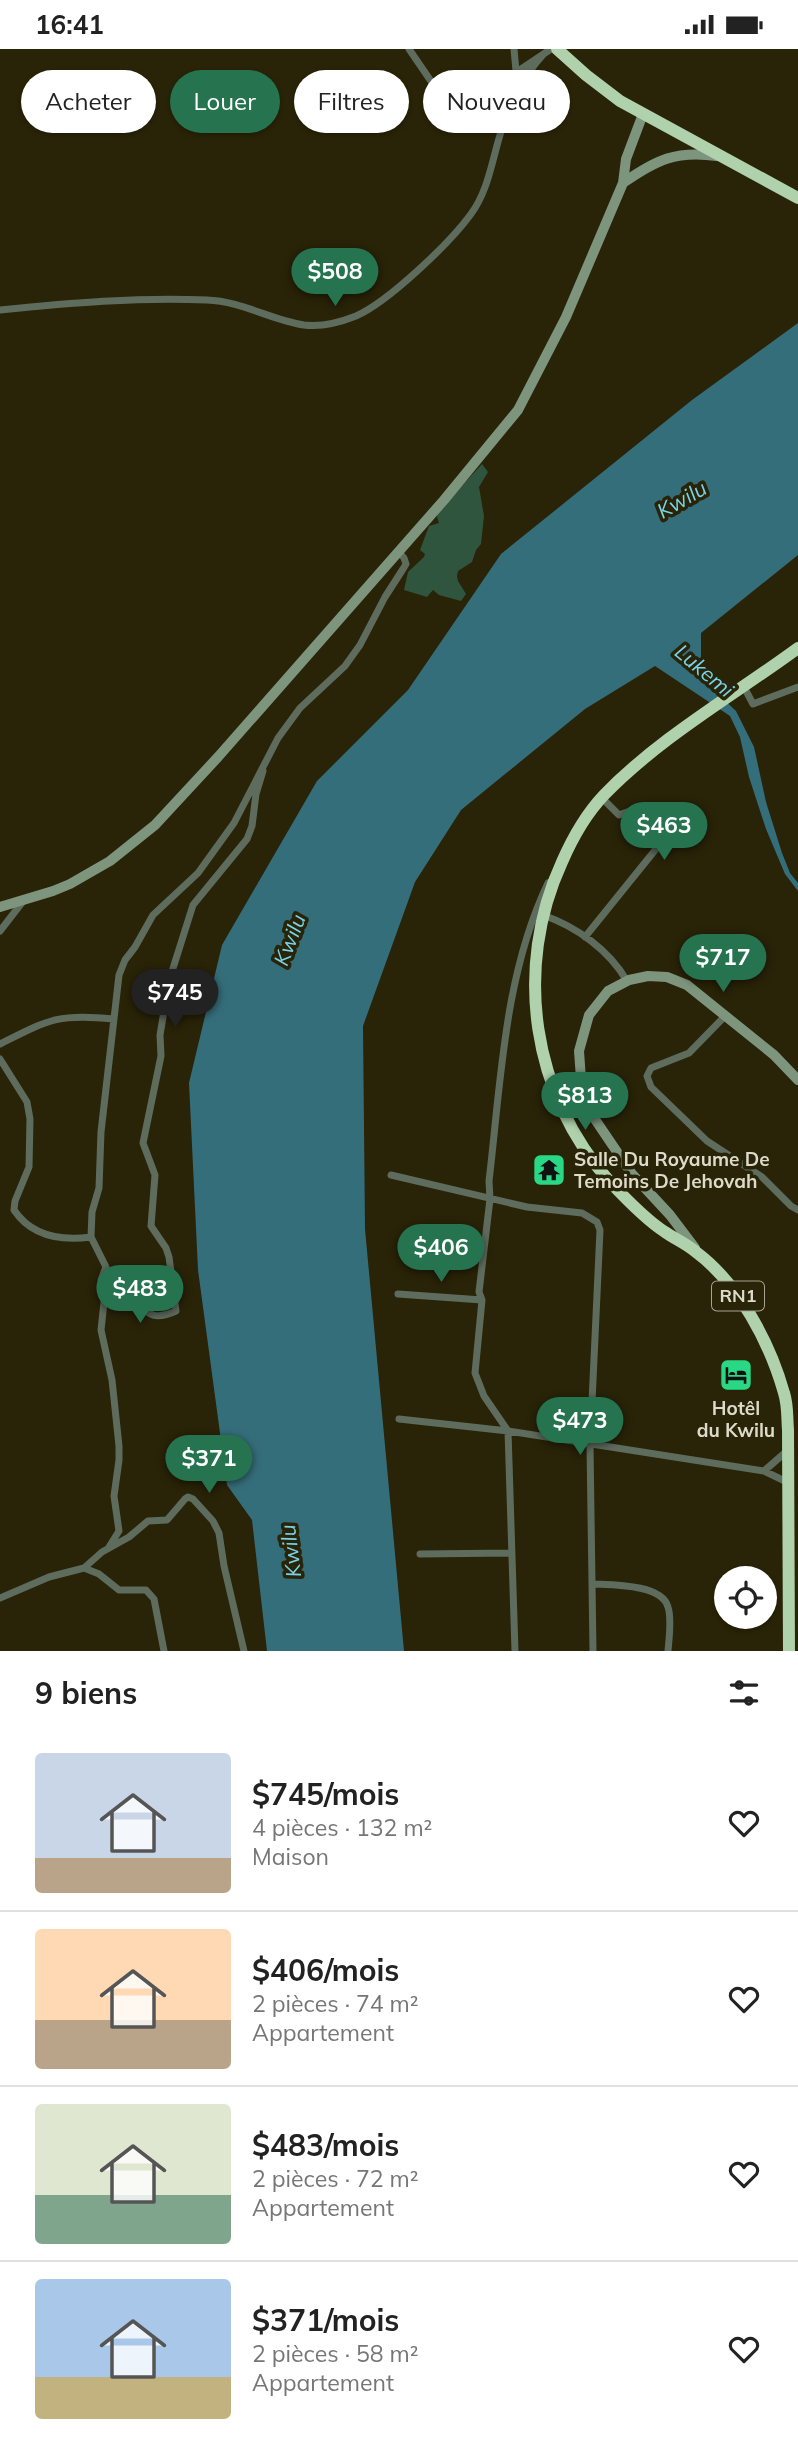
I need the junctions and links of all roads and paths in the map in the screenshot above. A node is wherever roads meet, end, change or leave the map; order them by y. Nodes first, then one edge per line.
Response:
1 (409, 49) edge
2 (514, 49) edge
3 (551, 49) edge
4 (557, 49) edge
5 (542, 55) junction
6 (423, 70) edge
7 (516, 70) edge
8 (518, 70) edge
9 (643, 114) junction
10 (723, 156) junction
11 (623, 183) junction
12 (798, 198) edge
13 (0, 310) edge
14 (398, 551) junction
15 (798, 648) edge
16 (798, 687) edge
17 (743, 688) junction
18 (263, 767) junction
19 (602, 798) junction
20 (567, 850) junction
21 (24, 900) junction
22 (0, 907) edge
23 (544, 915) junction
24 (0, 931) edge
25 (585, 937) junction
26 (627, 981) junction
27 (725, 1016) junction
28 (113, 1019) junction
29 (0, 1044) edge
30 (0, 1059) edge
31 (798, 1080) edge
32 (391, 1175) dead end
33 (490, 1199) junction
34 (798, 1210) edge
35 (91, 1237) junction
36 (698, 1253) junction
37 (105, 1293) junction
38 (398, 1294) dead end
39 (481, 1300) junction
40 (399, 1419) dead end
41 (508, 1431) junction
42 (590, 1445) junction
43 (791, 1455) edge
44 (764, 1471) junction
45 (789, 1483) junction
46 (109, 1547) junction
47 (512, 1553) junction
48 (420, 1554) dead end
49 (84, 1567) junction
50 (593, 1584) junction
51 (0, 1598) edge
52 (164, 1651) edge
53 (244, 1651) edge
54 (515, 1651) edge
55 (593, 1651) edge
56 (668, 1651) edge
57 (789, 1651) edge

1 - 6 street
2 - 7 street
3 - 5 street
4 - 9 highway
5 - 8 street
5 - 13 street
9 - 10 highway
9 - 11 main road
10 - 11 main road
10 - 12 highway
11 - 14 main road
14 - 18 street
14 - 21 main road
15 - 17 highway, RN1
16 - 17 street
17 - 19 highway, RN1
18 - 28 street
18 - 37 street
19 - 20 highway, RN1
19 - 25 street
20 - 23 highway, RN1
20 - 33 street
21 - 22 main road
21 - 24 street
23 - 25 street
23 - 36 highway, RN1
25 - 26 street
26 - 27 main road
26 - 36 main road
27 - 31 main road
27 - 34 street
28 - 29 street
28 - 35 street
30 - 35 street
32 - 33 street
33 - 39 street
33 - 42 street
35 - 37 street
36 - 43 highway, RN1
37 - 46 street
38 - 39 street
39 - 41 street
40 - 41 street
41 - 42 street
41 - 47 street
42 - 44 street
42 - 50 street
43 - 44 street
43 - 45 highway, RN1
44 - 45 street
45 - 57 highway, RN1
46 - 49 street
46 - 53 street
47 - 48 street
47 - 54 street
49 - 51 street
49 - 52 street
50 - 55 street
50 - 56 street

